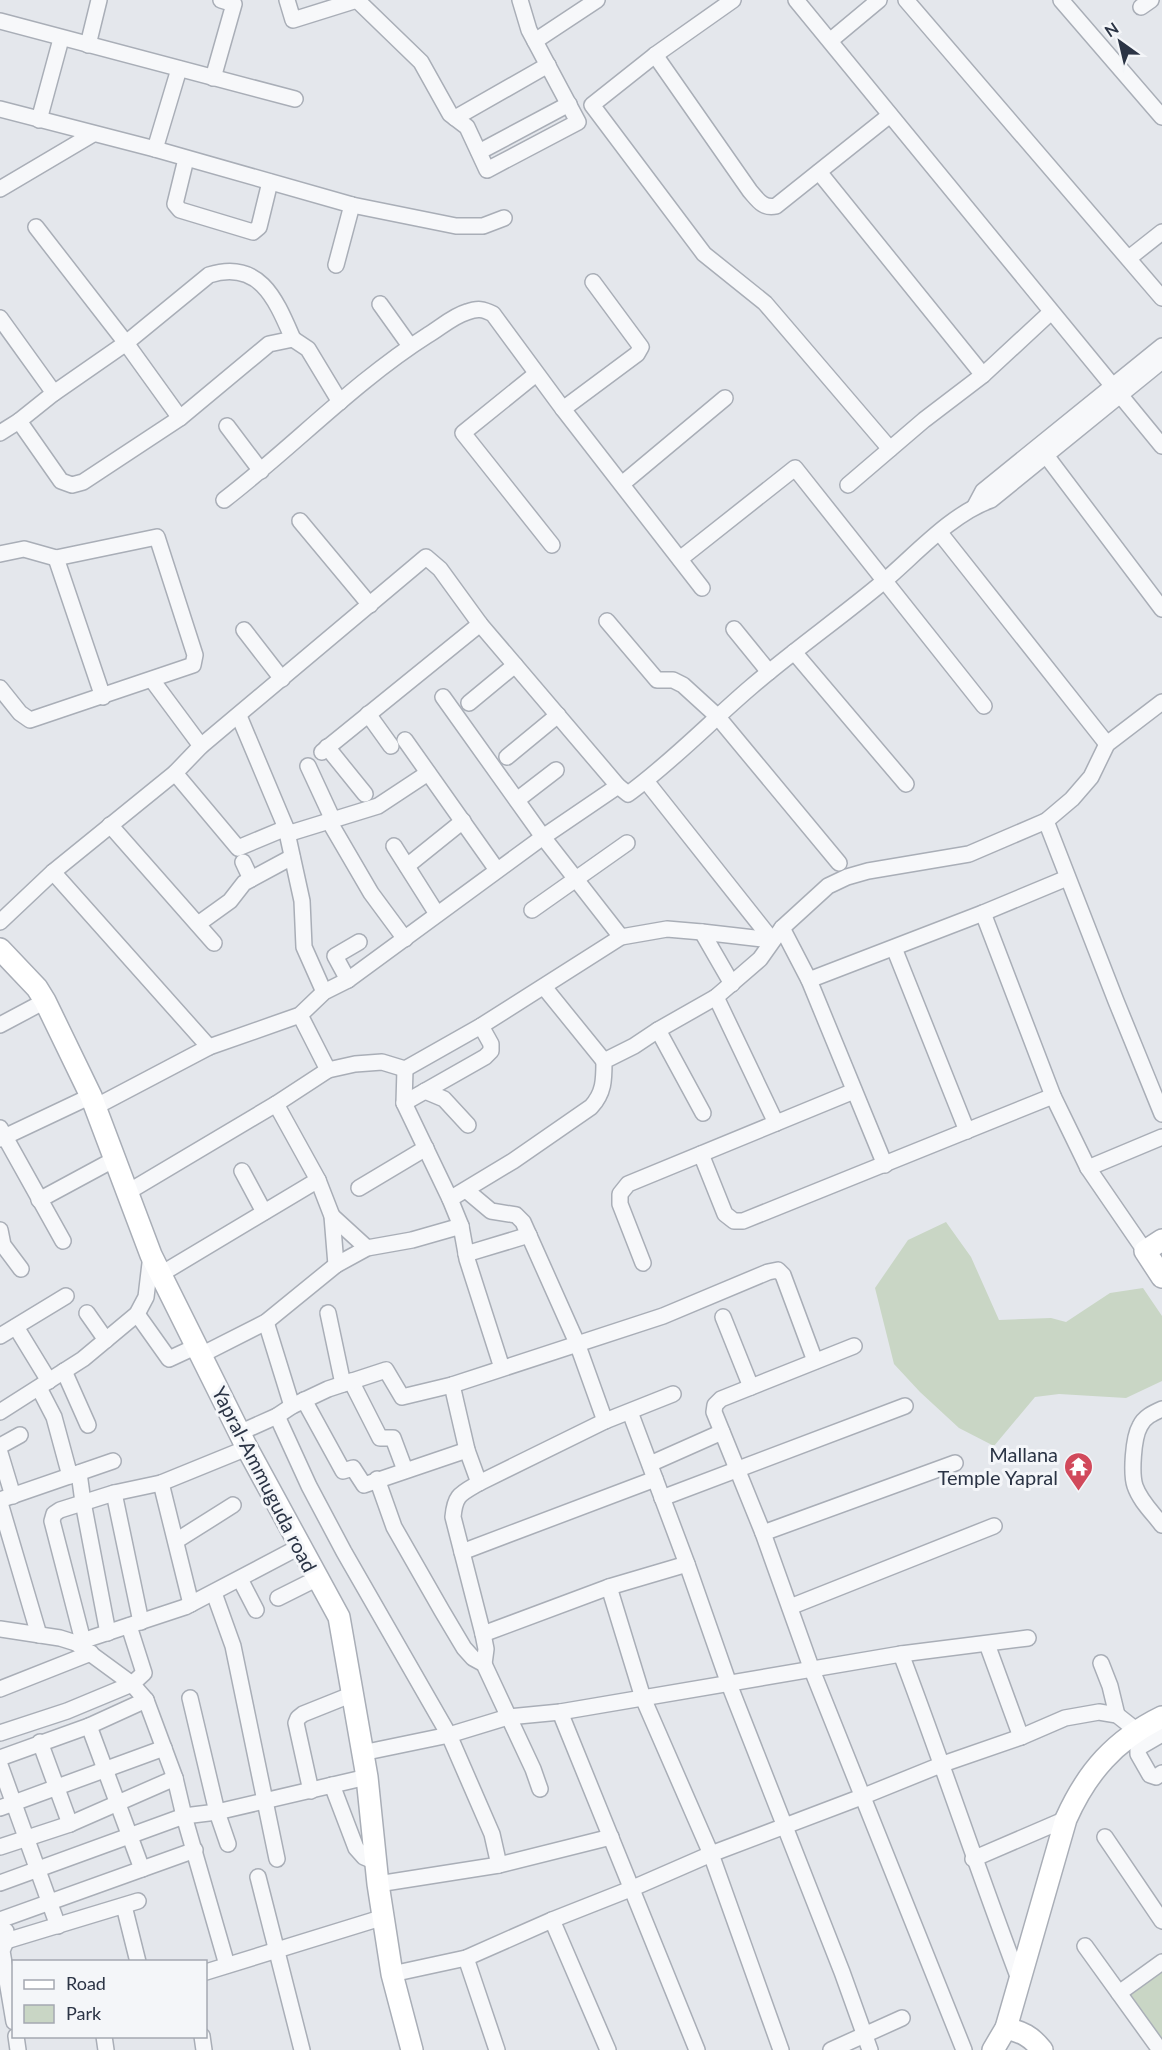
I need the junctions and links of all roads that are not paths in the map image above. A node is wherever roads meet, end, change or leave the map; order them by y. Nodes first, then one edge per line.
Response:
1 (99, 0) edge
2 (222, 0) edge
3 (287, 0) edge
4 (357, 0) edge
5 (520, 0) edge
6 (597, 0) edge
7 (796, 0) edge
8 (879, 0) edge
9 (906, 0) edge
10 (1061, 0) edge
11 (723, 3) edge
12 (0, 21) edge
13 (61, 39) junction
14 (831, 40) junction
15 (535, 41) junction
16 (88, 45) junction
17 (656, 56) junction
18 (548, 65) junction
19 (179, 69) junction
20 (213, 78) junction
21 (295, 99) dead end
22 (0, 109) edge
23 (890, 115) junction
24 (1162, 117) edge
25 (455, 118) junction
26 (39, 120) junction
27 (93, 134) junction
28 (155, 149) junction
29 (186, 159) junction
30 (819, 172) junction
31 (270, 182) junction
32 (0, 189) edge
33 (352, 205) junction
34 (504, 218) dead end
35 (36, 227) dead end
36 (1162, 232) edge
37 (1129, 258) junction
38 (336, 265) dead end
39 (593, 282) dead end
40 (1162, 298) edge
41 (380, 304) dead end
42 (1051, 312) junction
43 (0, 318) edge
44 (293, 339) junction
45 (126, 343) junction
46 (410, 346) junction
47 (1162, 346) edge
48 (1162, 361) edge
49 (536, 374) junction
50 (983, 375) junction
51 (1117, 389) junction
52 (54, 393) junction
53 (725, 398) dead end
54 (340, 402) junction
55 (563, 409) junction
56 (180, 418) junction
57 (19, 421) junction
58 (226, 426) dead end
59 (0, 433) edge
60 (1162, 446) edge
61 (890, 449) junction
62 (1045, 454) junction
63 (261, 471) junction
64 (622, 484) junction
65 (848, 485) dead end
66 (224, 500) dead end
67 (975, 506) junction
68 (300, 521) dead end
69 (940, 532) junction
70 (552, 545) dead end
71 (0, 555) edge
72 (56, 558) junction
73 (680, 559) junction
74 (884, 581) junction
75 (702, 588) dead end
76 (370, 605) junction
77 (1162, 609) edge
78 (608, 621) dead end
79 (480, 624) junction
80 (734, 629) dead end
81 (244, 630) dead end
82 (794, 651) junction
83 (515, 665) junction
84 (769, 672) junction
85 (282, 679) junction
86 (152, 680) junction
87 (0, 688) edge
88 (103, 697) junction
89 (443, 697) dead end
90 (468, 703) dead end
91 (1162, 703) edge
92 (984, 706) dead end
93 (368, 714) junction
94 (558, 715) junction
95 (239, 716) junction
96 (717, 716) junction
97 (405, 740) dead end
98 (1107, 744) junction
99 (201, 746) junction
100 (391, 746) dead end
101 (507, 757) dead end
102 (309, 766) dead end
103 (556, 770) dead end
104 (175, 772) junction
105 (428, 773) junction
106 (646, 781) junction
107 (906, 784) dead end
108 (618, 786) junction
109 (365, 794) dead end
110 (517, 800) junction
111 (331, 820) junction
112 (463, 821) junction
113 (1046, 821) junction
114 (110, 825) junction
115 (286, 831) junction
116 (543, 837) junction
117 (627, 843) dead end
118 (394, 846) dead end
119 (292, 857) junction
120 (243, 862) dead end
121 (839, 863) dead end
122 (407, 866) junction
123 (497, 870) junction
124 (53, 872) junction
125 (1067, 878) junction
126 (251, 879) junction
127 (576, 879) junction
128 (532, 910) dead end
129 (983, 913) junction
130 (437, 914) junction
131 (0, 922) edge
132 (198, 924) junction
133 (702, 932) junction
134 (777, 934) junction
135 (621, 937) junction
136 (405, 939) junction
137 (359, 942) dead end
138 (214, 943) dead end
139 (894, 948) junction
140 (0, 949) edge
141 (348, 980) junction
142 (809, 980) junction
143 (732, 984) junction
144 (544, 987) junction
145 (324, 992) junction
146 (716, 997) junction
147 (45, 1001) junction
148 (300, 1015) junction
149 (0, 1025) edge
150 (481, 1026) junction
151 (658, 1030) junction
152 (209, 1047) junction
153 (604, 1061) junction
154 (405, 1069) junction
155 (328, 1070) junction
156 (425, 1091) junction
157 (854, 1091) junction
158 (1053, 1096) junction
159 (93, 1101) junction
160 (404, 1103) junction
161 (276, 1104) junction
162 (702, 1113) dead end
163 (1162, 1114) edge
164 (776, 1123) junction
165 (468, 1125) dead end
166 (967, 1131) junction
167 (1, 1134) edge
168 (1162, 1137) edge
169 (426, 1148) junction
170 (701, 1154) junction
171 (115, 1159) junction
172 (885, 1165) junction
173 (1088, 1168) junction
174 (242, 1171) dead end
175 (318, 1180) junction
176 (358, 1188) dead end
177 (466, 1190) junction
178 (128, 1192) junction
179 (450, 1198) junction
180 (39, 1200) junction
181 (264, 1212) junction
182 (332, 1216) junction
183 (461, 1226) junction
184 (529, 1235) junction
185 (1, 1241) edge
186 (63, 1241) dead end
187 (1153, 1246) edge
188 (367, 1248) junction
189 (466, 1254) junction
190 (643, 1263) dead end
191 (156, 1265) junction
192 (336, 1265) junction
193 (21, 1269) dead end
194 (1161, 1275) edge
195 (66, 1296) dead end
196 (87, 1313) dead end
197 (328, 1313) dead end
198 (137, 1314) junction
199 (723, 1317) dead end
200 (266, 1322) junction
201 (16, 1327) junction
202 (0, 1336) edge
203 (106, 1340) junction
204 (577, 1343) junction
205 (854, 1346) dead end
206 (199, 1350) junction
207 (816, 1361) junction
208 (502, 1368) junction
209 (64, 1371) junction
210 (347, 1382) junction
211 (44, 1384) junction
212 (452, 1385) junction
213 (751, 1387) junction
214 (673, 1394) dead end
215 (298, 1403) junction
216 (905, 1406) dead end
217 (1162, 1409) edge
218 (0, 1412) edge
219 (630, 1412) junction
220 (277, 1416) junction
221 (605, 1421) junction
222 (88, 1425) dead end
223 (722, 1432) junction
224 (20, 1435) dead end
225 (243, 1440) junction
226 (0, 1446) edge
227 (467, 1450) junction
228 (0, 1453) edge
229 (113, 1461) dead end
230 (955, 1464) dead end
231 (405, 1470) junction
232 (737, 1470) junction
233 (652, 1471) junction
234 (75, 1474) junction
235 (377, 1479) junction
236 (161, 1483) junction
237 (479, 1483) junction
238 (114, 1493) junction
239 (662, 1498) junction
240 (4, 1500) edge
241 (83, 1502) junction
242 (233, 1505) dead end
243 (1162, 1525) edge
244 (994, 1526) dead end
245 (763, 1533) junction
246 (176, 1541) junction
247 (301, 1546) junction
248 (462, 1552) junction
249 (687, 1563) junction
250 (240, 1579) junction
251 (316, 1579) junction
252 (609, 1587) junction
253 (213, 1593) junction
254 (278, 1598) dead end
255 (191, 1604) junction
256 (790, 1607) junction
257 (256, 1610) dead end
258 (135, 1624) junction
259 (0, 1629) edge
260 (108, 1633) junction
261 (483, 1634) junction
262 (39, 1635) junction
263 (1028, 1638) dead end
264 (987, 1644) junction
265 (83, 1646) junction
266 (901, 1654) junction
267 (1101, 1663) dead end
268 (484, 1664) junction
269 (812, 1670) junction
270 (132, 1684) junction
271 (729, 1684) junction
272 (0, 1689) edge
273 (353, 1694) junction
274 (190, 1698) dead end
275 (643, 1698) junction
276 (146, 1700) junction
277 (561, 1712) junction
278 (1117, 1715) junction
279 (508, 1717) junction
280 (89, 1726) junction
281 (1151, 1729) edge
282 (0, 1733) edge
283 (449, 1735) junction
284 (1021, 1737) junction
285 (40, 1742) junction
286 (164, 1748) junction
287 (362, 1753) junction
288 (1, 1762) edge
289 (943, 1764) junction
290 (106, 1770) junction
291 (1162, 1773) edge
292 (367, 1777) junction
293 (175, 1779) junction
294 (332, 1785) junction
295 (56, 1787) junction
296 (540, 1789) dead end
297 (311, 1791) junction
298 (864, 1796) junction
299 (264, 1802) junction
300 (118, 1804) junction
301 (7, 1805) edge
302 (217, 1812) junction
303 (184, 1816) junction
304 (1066, 1819) junction
305 (70, 1824) junction
306 (784, 1827) junction
307 (130, 1836) junction
308 (611, 1837) junction
309 (1105, 1837) dead end
310 (27, 1838) junction
311 (228, 1844) dead end
312 (0, 1847) edge
313 (195, 1851) junction
314 (711, 1854) junction
315 (278, 1859) dead end
316 (973, 1859) junction
317 (376, 1862) junction
318 (499, 1865) junction
319 (38, 1869) junction
320 (142, 1869) junction
321 (258, 1877) dead end
322 (0, 1883) edge
323 (378, 1884) junction
324 (633, 1888) junction
325 (50, 1902) junction
326 (384, 1917) junction
327 (0, 1919) edge
328 (552, 1920) junction
329 (1162, 1921) edge
330 (58, 1926) junction
331 (6, 1941) junction
332 (1085, 1946) dead end
333 (277, 1950) junction
334 (466, 1958) junction
335 (138, 1960) edge
336 (1162, 1962) edge
337 (227, 1965) junction
338 (207, 1972) edge
339 (392, 1974) junction
340 (1019, 1979) junction
341 (1119, 1993) junction
342 (8, 1999) edge
343 (12, 2014) edge
344 (902, 2018) dead end
345 (1006, 2028) junction
346 (863, 2035) junction
347 (302, 2050) edge
348 (412, 2050) edge
349 (497, 2050) edge
350 (608, 2050) edge
351 (698, 2050) edge
352 (781, 2050) edge
353 (831, 2050) edge
354 (870, 2050) edge
355 (964, 2050) edge
356 (993, 2050) edge
357 (1042, 2050) edge
358 (1160, 2050) edge

1 - 16 street
2 - 20 street
3 - 4 street
4 - 25 street
5 - 15 street
6 - 15 street
7 - 14 street
8 - 14 street
9 - 37 street
10 - 24 street
11 - 17 street
12 - 13 street
13 - 16 street
13 - 26 street
14 - 23 street
15 - 18 street
16 - 19 street
17 - 30 street
17 - 61 street
18 - 25 street
18 - 25 street
19 - 20 street
19 - 28 street
20 - 21 street
22 - 26 street
23 - 30 street
23 - 42 street
26 - 27 street
27 - 28 street
27 - 32 street
28 - 29 street
29 - 31 street
29 - 31 street
30 - 50 street
31 - 33 street
33 - 34 street
33 - 38 street
35 - 45 street
36 - 37 street
37 - 40 street
39 - 55 street
41 - 46 street
42 - 50 street
42 - 51 street
43 - 52 street
44 - 45 street
44 - 54 street
44 - 56 street
45 - 52 street
45 - 56 street
46 - 49 street
46 - 54 street
47 - 51 street
48 - 51 street
49 - 55 street
49 - 70 street
50 - 61 street
51 - 60 street
51 - 62 street
51 - 67 street
52 - 57 street
53 - 64 street
54 - 63 street
55 - 64 street
56 - 57 street
57 - 59 street
58 - 63 street
61 - 65 street
62 - 67 street
62 - 77 street
63 - 66 street
64 - 73 street
67 - 69 street
68 - 76 street
69 - 74 street
69 - 98 street
71 - 72 street
72 - 86 street
72 - 88 street
73 - 74 street
73 - 75 street
74 - 82 street
74 - 92 street
76 - 79 street
76 - 85 street
78 - 96 street
79 - 83 street
79 - 93 street
80 - 84 street
81 - 85 street
82 - 84 street
82 - 107 street
83 - 90 street
83 - 94 street
84 - 96 street
85 - 95 street
86 - 88 street
86 - 99 street
87 - 88 street
89 - 110 street
91 - 98 street
93 - 100 street
93 - 109 street
94 - 101 street
94 - 108 street
95 - 99 street
95 - 115 street
96 - 106 street
96 - 121 street
97 - 105 street
98 - 113 street
99 - 104 street
102 - 111 street
103 - 110 street
104 - 114 street
104 - 115 street
105 - 111 street
105 - 112 street
106 - 108 street
106 - 134 street
108 - 116 street
110 - 116 street
111 - 115 street
111 - 136 street
112 - 122 street
112 - 123 street
113 - 125 street
113 - 134 street
114 - 124 street
114 - 132 street
115 - 119 street
116 - 123 street
116 - 127 street
117 - 127 street
118 - 122 street
119 - 126 street
119 - 145 street
120 - 126 street
122 - 130 street
123 - 130 street
124 - 131 street
124 - 152 street
125 - 129 street
125 - 163 street
126 - 132 street
127 - 128 street
127 - 135 street
129 - 139 street
129 - 158 street
130 - 136 street
132 - 138 street
133 - 134 street
133 - 135 street
133 - 143 street
134 - 142 street
134 - 143 street
135 - 144 street
136 - 141 street
137 - 141 street
139 - 142 street
139 - 166 street
140 - 147 main road, Yapral-Ammuguda road
141 - 145 street
142 - 157 street
143 - 146 street
144 - 150 street
144 - 153 street
145 - 148 street
146 - 151 street
146 - 164 street
147 - 149 street
147 - 159 main road, Yapral-Ammuguda road
148 - 152 street
148 - 155 street
150 - 154 street
150 - 156 street
151 - 153 street
151 - 162 street
152 - 159 street
153 - 177 street
154 - 155 street
154 - 160 street
155 - 161 street
156 - 160 street
156 - 165 street
157 - 164 street
157 - 172 street
158 - 166 street
158 - 173 street
159 - 167 street
159 - 171 main road, Yapral-Ammuguda road
160 - 169 street
161 - 175 street
161 - 178 street
164 - 170 street
166 - 172 street
167 - 180 street
168 - 173 street
169 - 176 street
169 - 179 street
170 - 172 street
170 - 190 street
171 - 178 main road, Yapral-Ammuguda road
171 - 180 street
173 - 187 street
174 - 181 street
175 - 181 street
175 - 182 street
177 - 179 street
177 - 184 street
178 - 191 main road, Yapral-Ammuguda road
179 - 183 street
180 - 186 street
181 - 191 street
182 - 188 street
182 - 192 street
183 - 188 street
183 - 189 street
184 - 189 street
184 - 204 street
185 - 193 street
187 - 194 main road
188 - 192 street
189 - 208 street
191 - 198 street
191 - 206 main road, Yapral-Ammuguda road
192 - 200 street
195 - 201 street
196 - 203 street
197 - 210 street
198 - 203 street
198 - 206 street
199 - 213 street
200 - 206 street
200 - 215 street
201 - 202 street
201 - 211 street
203 - 209 street
204 - 207 street
204 - 208 street
204 - 221 street
205 - 207 street
206 - 225 main road, Yapral-Ammuguda road
207 - 213 street
208 - 212 street
209 - 211 street
209 - 222 street
210 - 212 street
210 - 215 street
210 - 231 street
211 - 218 street
211 - 234 street
212 - 227 street
213 - 223 street
214 - 219 street
215 - 220 street
215 - 235 street
216 - 232 street
217 - 243 street
219 - 221 street
219 - 233 street
220 - 225 street
220 - 283 street
221 - 237 street
223 - 232 street
223 - 233 street
224 - 226 street
225 - 236 street
225 - 247 main road, Yapral-Ammuguda road
227 - 231 street
227 - 237 street
228 - 240 street
229 - 234 street
230 - 245 street
231 - 235 street
232 - 239 street
232 - 245 street
233 - 239 street
233 - 248 street
234 - 240 street
234 - 241 street
235 - 268 street
236 - 238 street
236 - 246 street
237 - 248 street
238 - 241 street
238 - 258 street
239 - 249 street
240 - 262 street
241 - 260 street
241 - 265 street
242 - 246 street
244 - 256 street
245 - 256 street
246 - 255 street
247 - 250 street
247 - 251 main road, Yapral-Ammuguda road
248 - 261 street
249 - 252 street
249 - 271 street
250 - 253 street
250 - 257 street
251 - 254 street
251 - 273 main road, Yapral-Ammuguda road
252 - 261 street
252 - 275 street
253 - 255 street
253 - 299 street
255 - 258 street
256 - 269 street
258 - 260 street
258 - 270 street
259 - 262 street
260 - 265 street
261 - 268 street
262 - 265 street
263 - 264 street
264 - 266 street
264 - 284 street
265 - 270 street
265 - 272 street
266 - 269 street
266 - 289 street
267 - 278 street
268 - 279 street
269 - 271 street
269 - 298 street
270 - 276 street
270 - 282 street
271 - 275 street
271 - 306 street
273 - 287 main road, Yapral-Ammuguda road
273 - 297 street
274 - 302 street
275 - 277 street
275 - 314 street
276 - 280 street
276 - 286 street
277 - 279 street
277 - 308 street
278 - 281 street
278 - 284 street
279 - 283 street
279 - 296 street
280 - 285 street
280 - 290 street
281 - 291 street
281 - 304 main road
283 - 287 street
283 - 318 street
284 - 289 street
285 - 288 street
285 - 295 street
286 - 290 street
286 - 293 street
287 - 292 main road, Yapral-Ammuguda road
288 - 301 street
289 - 298 street
289 - 316 street
290 - 295 street
290 - 300 street
292 - 294 street
292 - 317 main road, Yapral-Ammuguda road
293 - 300 street
293 - 303 street
294 - 297 street
294 - 317 street
295 - 301 street
295 - 305 street
297 - 299 street
298 - 306 street
298 - 355 street
299 - 302 street
299 - 315 street
300 - 305 street
300 - 307 street
301 - 310 street
302 - 303 street
302 - 311 street
303 - 307 street
303 - 313 street
304 - 316 street
304 - 340 main road
305 - 310 street
306 - 314 street
306 - 346 street
307 - 319 street
307 - 320 street
308 - 318 street
308 - 324 street
309 - 329 street
310 - 312 street
310 - 319 street
313 - 320 street
313 - 337 street
314 - 324 street
314 - 352 street
316 - 340 street
317 - 323 main road, Yapral-Ammuguda road
318 - 323 street
319 - 322 street
319 - 325 street
320 - 325 street
321 - 333 street
323 - 326 main road, Yapral-Ammuguda road
324 - 328 street
324 - 351 street
325 - 327 street
325 - 330 street
326 - 333 street
326 - 339 main road, Yapral-Ammuguda road
327 - 331 street
328 - 334 street
328 - 350 street
330 - 331 street
330 - 335 street
331 - 342 street
332 - 341 street
333 - 337 street
333 - 347 street
334 - 339 street
334 - 349 street
336 - 341 street
337 - 338 street
339 - 348 main road, Yapral-Ammuguda road
340 - 345 main road
341 - 358 street
342 - 343 street
344 - 346 street
345 - 356 main road
345 - 357 main road
346 - 353 street
346 - 354 street

